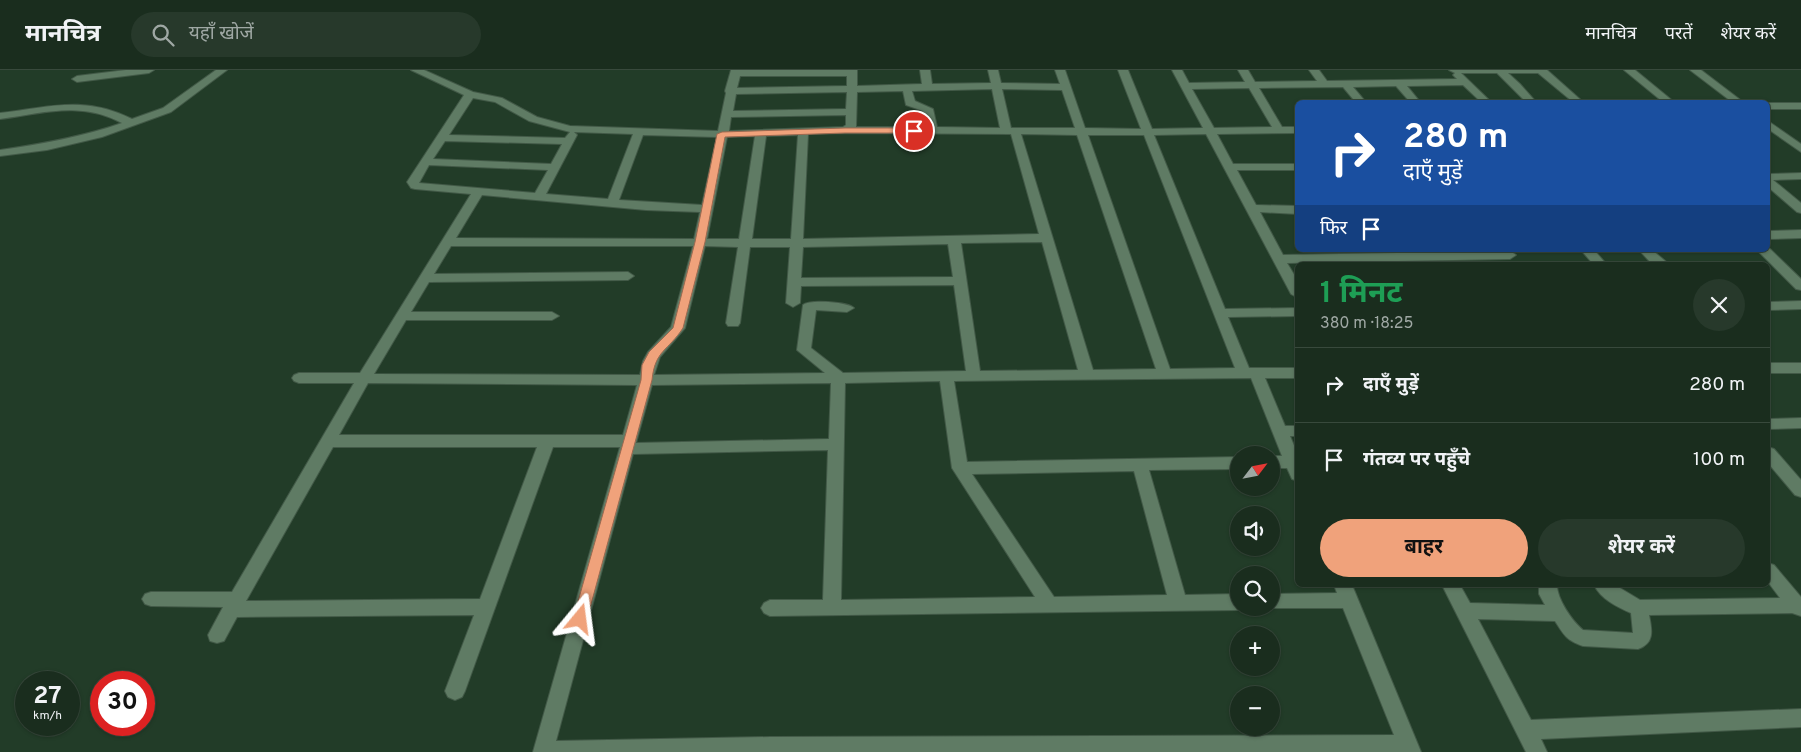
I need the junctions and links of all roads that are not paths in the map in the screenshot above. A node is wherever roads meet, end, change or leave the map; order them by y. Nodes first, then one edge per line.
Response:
1 (148, 70) edge
2 (222, 70) edge
3 (416, 70) edge
4 (925, 70) edge
5 (993, 70) edge
6 (1060, 70) edge
7 (1123, 70) edge
8 (1177, 70) edge
9 (1243, 70) edge
10 (1314, 70) edge
11 (1453, 70) edge
12 (1499, 70) edge
13 (1537, 70) edge
14 (1541, 70) edge
15 (1629, 70) edge
16 (1695, 70) edge
17 (735, 71) edge
18 (852, 72) edge
19 (76, 79) dead end
20 (1465, 82) junction
21 (1400, 84) junction
22 (1325, 85) junction
23 (1347, 85) junction
24 (996, 86) junction
25 (1186, 86) junction
26 (1252, 86) junction
27 (928, 87) junction
28 (1066, 87) junction
29 (852, 88) junction
30 (907, 88) junction
31 (730, 91) junction
32 (470, 94) junction
33 (1359, 100) edge
34 (1414, 100) edge
35 (1484, 100) edge
36 (1529, 100) edge
37 (1576, 100) edge
38 (1666, 100) edge
39 (1735, 100) edge
40 (1770, 106) edge
41 (1801, 106) edge
42 (851, 112) junction
43 (726, 114) junction
44 (0, 116) edge
45 (131, 123) junction
46 (1770, 126) edge
47 (576, 129) junction
48 (845, 130) junction
49 (1279, 130) junction
50 (1295, 130) edge
51 (932, 131) junction
52 (1010, 131) junction
53 (1080, 131) junction
54 (1211, 131) junction
55 (639, 132) junction
56 (803, 132) junction
57 (1148, 132) junction
58 (722, 134) junction
59 (761, 134) junction
60 (442, 138) junction
61 (569, 141) junction
62 (1801, 149) edge
63 (0, 153) edge
64 (426, 162) junction
65 (555, 167) junction
66 (1230, 167) junction
67 (1295, 167) edge
68 (1801, 176) edge
69 (1770, 177) edge
70 (1770, 184) edge
71 (478, 192) junction
72 (539, 197) junction
73 (612, 203) junction
74 (707, 208) junction
75 (1252, 208) junction
76 (1801, 209) edge
77 (1295, 210) edge
78 (1801, 234) edge
79 (1770, 235) edge
80 (1046, 238) junction
81 (954, 240) junction
82 (447, 242) junction
83 (700, 242) junction
84 (746, 242) junction
85 (797, 243) junction
86 (1589, 252) edge
87 (1647, 252) edge
88 (1765, 252) edge
89 (1396, 257) edge
90 (1511, 257) edge
91 (1279, 259) junction
92 (1598, 262) edge
93 (1657, 262) edge
94 (628, 276) dead end
95 (425, 278) junction
96 (960, 281) junction
97 (795, 282) junction
98 (1801, 286) edge
99 (1295, 288) edge
100 (794, 303) dead end
101 (1801, 305) edge
102 (1770, 306) edge
103 (847, 308) dead end
104 (1295, 312) edge
105 (1220, 313) junction
106 (401, 316) junction
107 (552, 316) dead end
108 (733, 323) dead end
109 (1770, 368) edge
110 (1801, 368) edge
111 (1295, 372) edge
112 (1250, 373) junction
113 (1165, 374) junction
114 (1087, 375) junction
115 (946, 376) junction
116 (974, 376) junction
117 (299, 378) dead end
118 (364, 378) junction
119 (836, 378) junction
120 (646, 380) junction
121 (1801, 423) edge
122 (1770, 424) edge
123 (1279, 431) junction
124 (1295, 431) edge
125 (328, 441) junction
126 (547, 441) junction
127 (835, 444) junction
128 (628, 445) junction
129 (1770, 455) edge
130 (1230, 463) edge
131 (1280, 464) edge
132 (1140, 465) junction
133 (960, 468) junction
134 (1295, 468) edge
135 (1801, 491) edge
136 (1770, 572) edge
137 (1452, 587) edge
138 (1548, 587) edge
139 (1605, 587) edge
140 (1346, 593) edge
141 (151, 600) dead end
142 (1280, 600) edge
143 (1230, 602) edge
144 (1178, 603) junction
145 (234, 604) junction
146 (1050, 605) junction
147 (485, 607) junction
148 (832, 607) junction
149 (770, 608) dead end
150 (1639, 608) junction
151 (1799, 608) edge
152 (1464, 611) junction
153 (1559, 612) junction
154 (217, 635) dead end
155 (455, 692) dead end
156 (1801, 718) edge
157 (1526, 730) junction
158 (1409, 748) edge
159 (543, 752) edge
160 (1537, 752) edge

1 - 19 street
2 - 45 street
3 - 32 street
4 - 27 street
5 - 24 street
6 - 28 street
7 - 57 street
8 - 25 street
9 - 26 street
10 - 22 street
11 - 12 street
11 - 20 street
12 - 13 street
12 - 36 street
14 - 37 street
15 - 38 street
16 - 39 street
17 - 18 street
17 - 31 street
18 - 29 street
20 - 21 street
20 - 35 street
21 - 23 street
21 - 34 street
22 - 23 street
22 - 26 street
23 - 33 street
24 - 27 street
24 - 28 street
24 - 52 street
25 - 26 street
25 - 54 street
26 - 49 street
27 - 30 street
28 - 53 street
29 - 30 street
29 - 31 street
29 - 42 street
30 - 51 street
31 - 43 street
32 - 47 street
32 - 60 street
40 - 41 street
42 - 43 street
42 - 48 street
43 - 58 street
44 - 45 street
45 - 63 street
46 - 62 street
47 - 55 street
47 - 61 street
48 - 51 street
48 - 56 street
49 - 50 street
49 - 54 street
51 - 52 street
52 - 53 street
52 - 80 street
53 - 57 street
53 - 113 street
54 - 57 street
54 - 66 street
55 - 58 street
55 - 73 street
56 - 59 street
56 - 85 street
57 - 105 street
58 - 59 street
58 - 74 street
59 - 84 street
60 - 61 street
60 - 64 street
61 - 65 street
64 - 65 street
64 - 71 street
65 - 72 street
66 - 67 street
66 - 75 street
68 - 69 street
70 - 76 street
71 - 72 street
71 - 82 street
72 - 73 street
73 - 74 street
74 - 83 street
75 - 77 street
75 - 91 street
78 - 79 street
80 - 81 street
80 - 114 street
81 - 85 street
81 - 96 street
82 - 83 street
82 - 95 street
83 - 84 street
83 - 120 street
84 - 85 street
84 - 108 street
85 - 97 street
86 - 92 street
87 - 93 street
88 - 98 street
89 - 90 street
89 - 91 street
91 - 99 street
94 - 95 street
95 - 106 street
96 - 97 street
96 - 116 street
97 - 100 street
101 - 102 street
103 - 119 street
104 - 105 street
105 - 112 street
106 - 107 street
106 - 118 street
109 - 110 street
111 - 112 street
112 - 113 street
112 - 123 street
113 - 114 street
114 - 116 street
115 - 116 street
115 - 119 street
115 - 133 street
117 - 118 street
118 - 120 street
118 - 125 street
119 - 120 street
119 - 127 street
120 - 128 street
121 - 122 street
123 - 124 street
123 - 134 street
125 - 126 street
125 - 145 street
126 - 128 street
126 - 147 street
127 - 128 street
127 - 148 street
128 - 159 street
129 - 135 street
130 - 132 street
131 - 134 street
132 - 133 street
132 - 144 street
133 - 146 street
136 - 151 street
137 - 152 street
138 - 153 street
139 - 150 street
140 - 142 street
140 - 158 street
141 - 145 street
143 - 144 street
144 - 146 street
145 - 147 street
145 - 154 street
146 - 148 street
147 - 155 street
148 - 149 street
150 - 151 street
150 - 153 street
152 - 153 street
152 - 157 street
156 - 157 street
157 - 160 street
158 - 159 street

